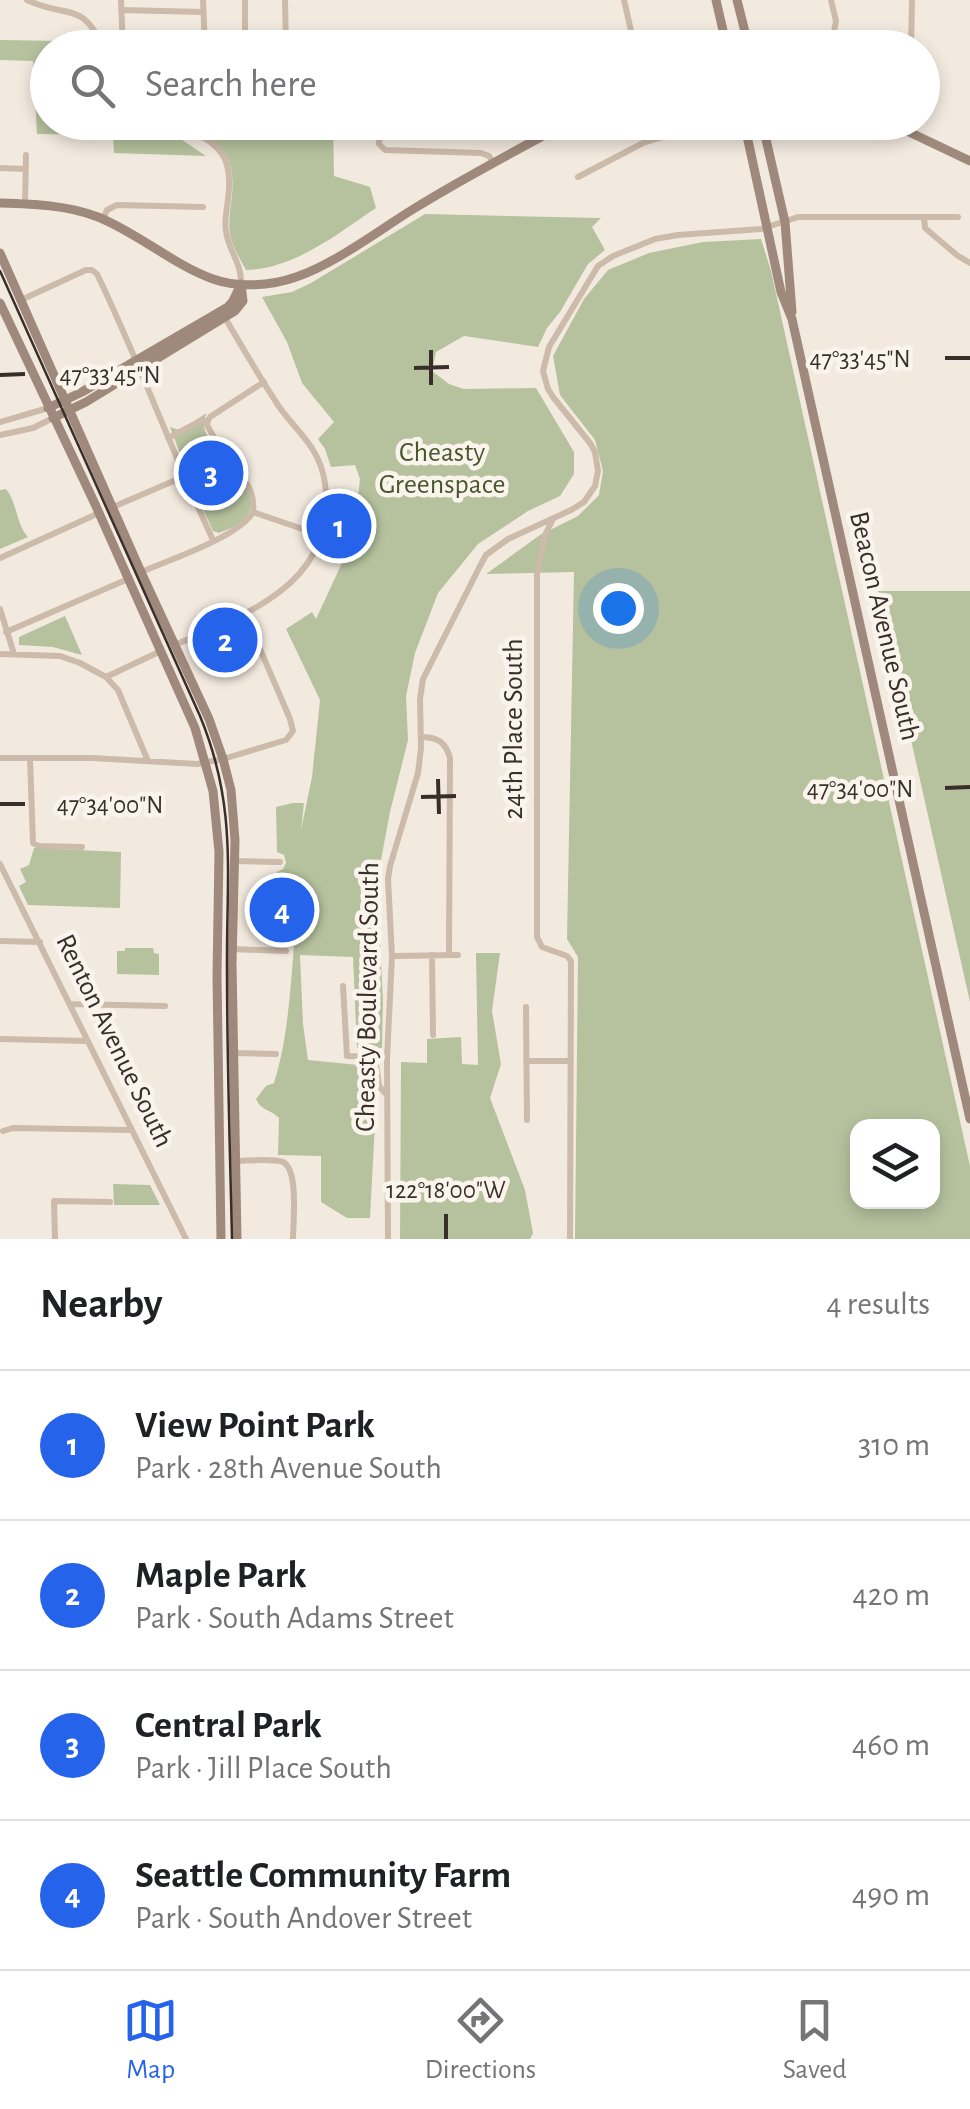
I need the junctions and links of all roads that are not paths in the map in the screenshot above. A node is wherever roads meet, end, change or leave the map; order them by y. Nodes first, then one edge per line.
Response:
1 (27, 0) edge
2 (121, 0) edge
3 (204, 0) edge
4 (245, 0) edge
5 (286, 0) edge
6 (624, 0) edge
7 (716, 0) edge
8 (737, 0) edge
9 (831, 0) edge
10 (912, 0) edge
11 (121, 10) junction
12 (203, 12) junction
13 (96, 30) edge
14 (122, 30) edge
15 (204, 30) edge
16 (245, 30) edge
17 (286, 30) edge
18 (631, 30) edge
19 (723, 30) edge
20 (744, 30) edge
21 (836, 30) edge
22 (911, 30) edge
23 (205, 140) edge
24 (381, 140) edge
25 (537, 140) edge
26 (653, 140) edge
27 (748, 140) edge
28 (766, 140) edge
29 (927, 140) edge
30 (26, 154) dead end
31 (970, 160) edge
32 (494, 164) junction
33 (0, 168) edge
34 (25, 169) junction
35 (578, 177) dead end
36 (0, 204) edge
37 (26, 204) junction
38 (203, 207) dead end
39 (958, 216) dead end
40 (924, 217) junction
41 (102, 219) junction
42 (785, 222) junction
43 (767, 228) junction
44 (0, 253) edge
45 (970, 262) edge
46 (240, 284) junction
47 (21, 300) junction
48 (0, 303) edge
49 (223, 314) junction
50 (792, 319) junction
51 (138, 364) junction
52 (264, 382) junction
53 (68, 405) junction
54 (51, 413) junction
55 (208, 421) junction
56 (0, 422) edge
57 (0, 435) edge
58 (168, 438) junction
59 (183, 477) junction
60 (113, 507) junction
61 (253, 512) junction
62 (99, 513) junction
63 (553, 520) junction
64 (320, 535) junction
65 (213, 540) junction
66 (0, 558) edge
67 (141, 572) junction
68 (128, 580) junction
69 (0, 609) edge
70 (245, 614) junction
71 (6, 632) junction
72 (174, 645) junction
73 (161, 650) junction
74 (0, 654) edge
75 (14, 654) junction
76 (106, 677) junction
77 (421, 737) junction
78 (0, 758) edge
79 (30, 758) junction
80 (223, 759) junction
81 (148, 761) junction
82 (207, 762) junction
83 (82, 847) dead end
84 (235, 860) junction
85 (280, 862) dead end
86 (0, 864) edge
87 (0, 941) edge
88 (40, 942) junction
89 (232, 948) junction
90 (286, 952) dead end
91 (432, 955) junction
92 (392, 956) junction
93 (343, 986) dead end
94 (71, 1004) junction
95 (165, 1006) dead end
96 (526, 1007) dead end
97 (433, 1034) dead end
98 (0, 1040) edge
99 (88, 1041) junction
100 (233, 1053) junction
101 (276, 1054) dead end
102 (526, 1062) junction
103 (571, 1062) junction
104 (387, 1095) junction
105 (970, 1119) edge
106 (526, 1120) dead end
107 (132, 1130) junction
108 (2, 1131) dead end
109 (235, 1161) junction
110 (110, 1202) dead end
111 (55, 1239) edge
112 (186, 1239) edge
113 (221, 1239) edge
114 (237, 1239) edge
115 (293, 1239) edge
116 (388, 1239) edge
117 (570, 1239) edge

1 - 13 street
2 - 11 street
3 - 12 street
4 - 16 street
5 - 17 street
6 - 18 street
7 - 19 main road
8 - 20 main road
9 - 21 street
10 - 22 street
11 - 12 street
11 - 14 street
12 - 15 street
23 - 46 street
24 - 32 street
25 - 32 main road
26 - 35 street
27 - 43 main road, Beacon Avenue South
28 - 42 main road, Beacon Avenue South
29 - 31 main road
30 - 34 street
32 - 46 main road
33 - 34 street
34 - 37 street
36 - 37 main road
37 - 41 main road
38 - 41 street
39 - 40 street
40 - 42 street
40 - 45 street
41 - 46 main road
42 - 43 street
42 - 50 main road, Beacon Avenue South
43 - 50 main road, Beacon Avenue South
43 - 63 street, Cheasty Boulevard South
44 - 47 main road
46 - 49 main road
47 - 51 street
47 - 53 main road
48 - 54 main road
49 - 51 main road
49 - 52 street
50 - 105 main road, Beacon Avenue South
51 - 53 main road
51 - 58 street
52 - 55 street
52 - 64 street
53 - 54 main road
53 - 60 main road
54 - 56 street
54 - 57 street
54 - 62 main road
55 - 58 street
55 - 61 street
58 - 59 street
59 - 60 street
59 - 65 street
60 - 67 main road
61 - 64 street
61 - 65 street
62 - 66 street
62 - 68 main road
63 - 77 street, Cheasty Boulevard South
63 - 103 street, 24th Place South
64 - 70 street
65 - 67 street
67 - 72 main road
68 - 71 street
68 - 73 main road
69 - 71 street
70 - 72 street
70 - 80 street
71 - 75 street
72 - 80 main road
73 - 76 street
73 - 82 main road
74 - 75 street
75 - 76 street
76 - 81 street
77 - 91 street
77 - 92 street, Cheasty Boulevard South
78 - 79 street
79 - 81 street
79 - 83 street
80 - 82 street
80 - 84 main road
81 - 82 street
82 - 113 main road
84 - 85 street
84 - 89 main road
86 - 88 street, Renton Avenue South
87 - 88 street
88 - 94 street, Renton Avenue South
89 - 90 street
89 - 100 main road
91 - 92 street
91 - 97 street
92 - 104 street, Cheasty Boulevard South
93 - 104 street
94 - 95 street
94 - 99 street, Renton Avenue South
96 - 102 street
98 - 99 street
99 - 107 street, Renton Avenue South
100 - 101 street
100 - 109 main road
102 - 103 street
102 - 106 street
103 - 117 street
104 - 116 street, Cheasty Boulevard South
107 - 108 street
107 - 112 street, Renton Avenue South
109 - 114 main road
109 - 115 street
110 - 111 street

